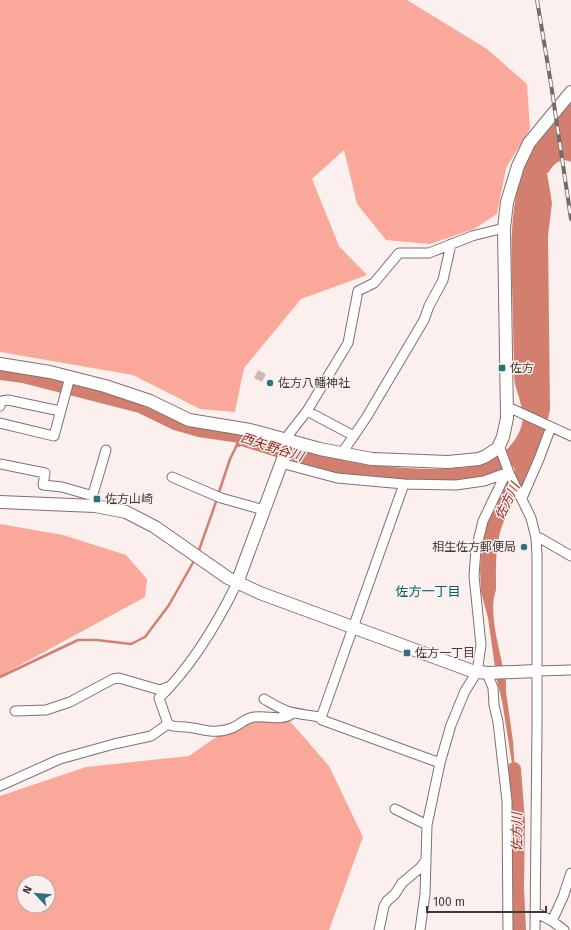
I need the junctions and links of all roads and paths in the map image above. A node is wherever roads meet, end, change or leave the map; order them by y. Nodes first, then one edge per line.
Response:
1 (571, 92) edge
2 (504, 228) junction
3 (451, 244) junction
4 (0, 364) edge
5 (69, 380) junction
6 (0, 406) edge
7 (510, 408) junction
8 (60, 411) junction
9 (307, 412) junction
10 (0, 423) edge
11 (551, 427) junction
12 (571, 429) edge
13 (354, 436) junction
14 (571, 436) edge
15 (290, 440) junction
16 (500, 449) junction
17 (106, 450) dead end
18 (342, 453) junction
19 (281, 463) junction
20 (0, 464) edge
21 (508, 472) junction
22 (172, 477) dead end
23 (404, 484) junction
24 (521, 497) junction
25 (93, 501) junction
26 (0, 502) edge
27 (264, 510) junction
28 (536, 538) junction
29 (571, 556) edge
30 (237, 583) junction
31 (353, 628) junction
32 (571, 670) edge
33 (537, 671) junction
34 (485, 673) junction
35 (170, 688) junction
36 (264, 699) dead end
37 (15, 711) dead end
38 (293, 713) junction
39 (319, 718) junction
40 (168, 724) junction
41 (440, 763) junction
42 (0, 786) edge
43 (395, 809) dead end
44 (427, 825) junction
45 (426, 860) junction
46 (571, 873) edge
47 (535, 912) junction
48 (552, 921) junction
49 (379, 930) edge
50 (420, 930) edge
51 (508, 930) edge
52 (535, 930) edge
53 (564, 930) edge

1 - 2 street
2 - 3 street
2 - 7 street
3 - 9 street
3 - 13 street
4 - 5 street
5 - 8 street
5 - 15 street
6 - 8 street
7 - 11 street
7 - 16 street
8 - 10 street
9 - 13 street
9 - 15 street
11 - 12 street
11 - 14 street
11 - 24 street
13 - 18 street
15 - 18 street
15 - 19 street
16 - 18 street
16 - 21 street
17 - 25 street
19 - 23 street
19 - 27 street
20 - 25 street
21 - 23 street
21 - 24 street
21 - 34 street
22 - 27 street
23 - 31 street
24 - 28 street
25 - 26 street
25 - 30 street
27 - 30 street
28 - 29 street
28 - 33 street
30 - 31 street
30 - 35 street
31 - 34 street
31 - 39 street
32 - 33 street
33 - 34 street
33 - 47 street
34 - 41 street
34 - 51 street
35 - 37 street
35 - 40 street
36 - 38 street
38 - 39 street
38 - 40 street
39 - 41 street
40 - 42 street
41 - 44 street
43 - 44 street
44 - 45 street
45 - 49 street
45 - 50 street
46 - 48 street
47 - 48 street
47 - 52 street
48 - 53 street

